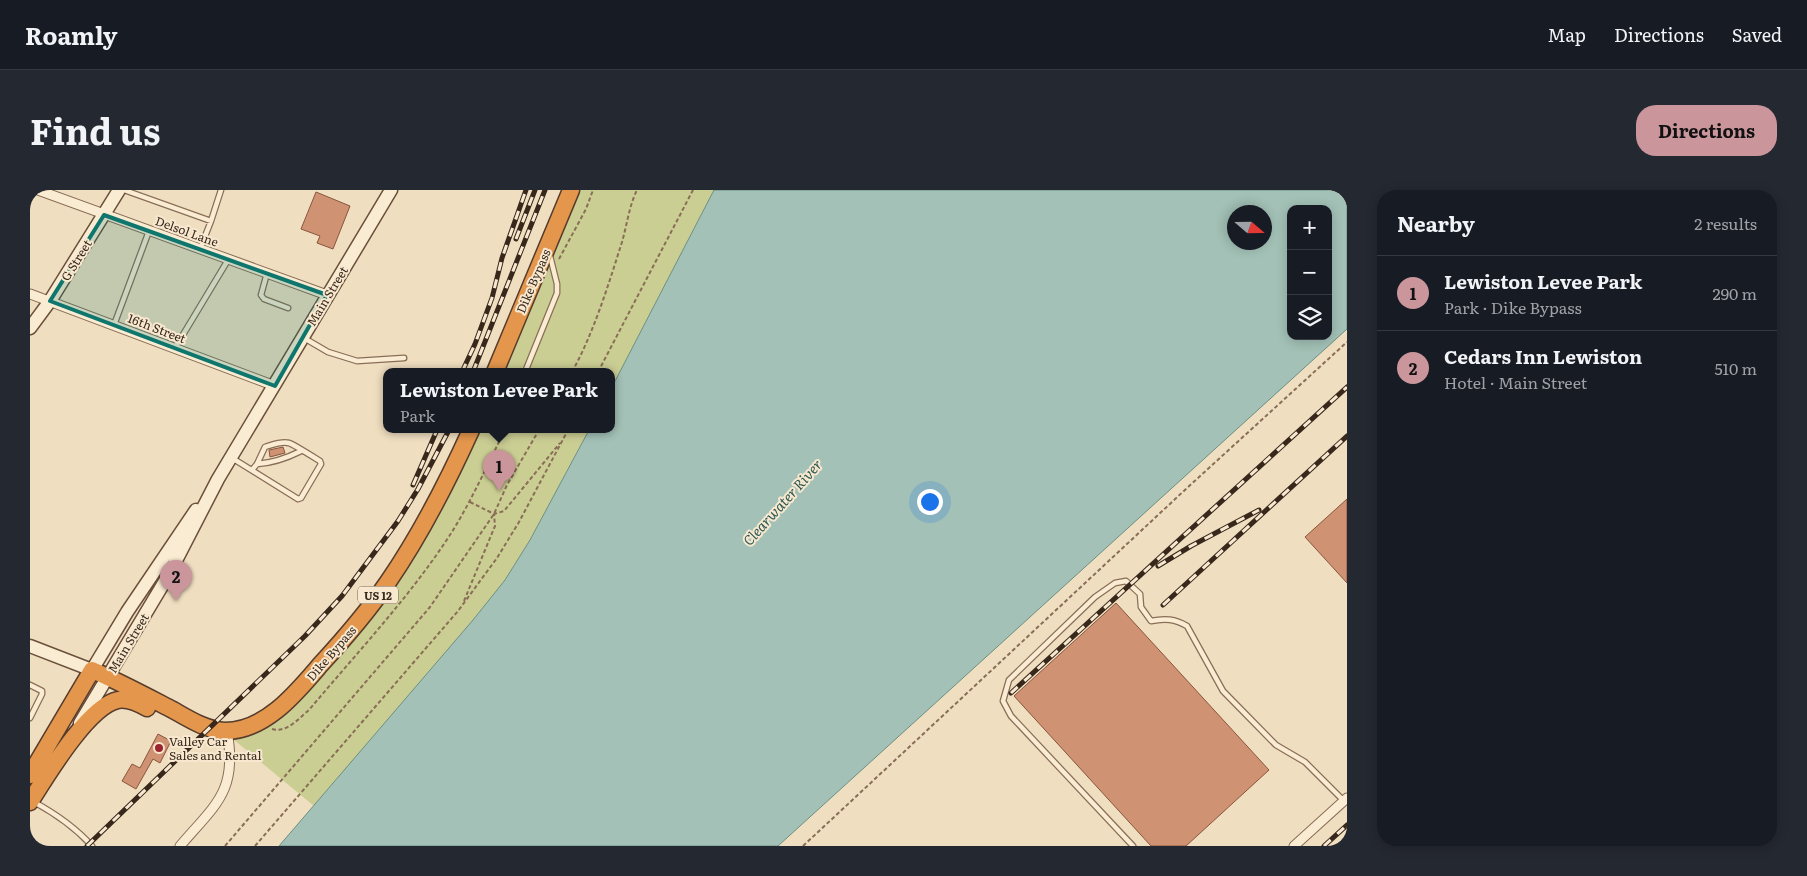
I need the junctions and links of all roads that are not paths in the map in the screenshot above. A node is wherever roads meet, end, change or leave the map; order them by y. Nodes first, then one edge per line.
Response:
1 (38, 190) edge
2 (119, 190) edge
3 (124, 190) edge
4 (221, 190) edge
5 (391, 190) edge
6 (571, 190) edge
7 (104, 215) junction
8 (211, 221) junction
9 (149, 231) junction
10 (549, 241) junction
11 (200, 249) junction
12 (228, 259) junction
13 (267, 273) junction
14 (30, 294) edge
15 (327, 295) junction
16 (50, 301) junction
17 (288, 308) dead end
18 (114, 325) junction
19 (30, 328) edge
20 (302, 338) junction
21 (174, 348) junction
22 (404, 358) dead end
23 (497, 368) edge
24 (527, 368) edge
25 (274, 386) junction
26 (469, 433) edge
27 (301, 450) junction
28 (231, 458) junction
29 (257, 464) junction
30 (252, 470) junction
31 (218, 479) junction
32 (30, 646) edge
33 (92, 670) junction
34 (108, 677) junction
35 (30, 685) edge
36 (30, 718) edge
37 (199, 724) junction
38 (227, 731) junction
39 (68, 743) junction
40 (30, 775) edge
41 (1346, 799) edge
42 (31, 801) edge
43 (92, 846) edge
44 (180, 846) edge
45 (1133, 846) edge
46 (1294, 846) edge

1 - 7 street, Delsol Lane
2 - 7 main road, G Street
3 - 8 lane
4 - 8 lane
5 - 15 main road, Main Street
6 - 10 highway, Dike Bypass
7 - 9 street, Delsol Lane
7 - 16 main road, G Street
8 - 11 lane
9 - 11 street, Delsol Lane
9 - 18 lane
10 - 23 highway, Dike Bypass
10 - 24 lane
11 - 12 street, Delsol Lane
12 - 13 street, Delsol Lane
12 - 21 lane
13 - 15 street, Delsol Lane
13 - 17 lane
14 - 16 street, 16th Street
15 - 20 main road, Main Street
16 - 18 street, 16th Street
16 - 19 main road, G Street
18 - 21 street, 16th Street
20 - 22 lane
20 - 25 main road, Main Street
21 - 25 street, 16th Street
25 - 28 main road, Main Street
26 - 38 highway, Dike Bypass / US 12
27 - 29 lane
27 - 29 lane
27 - 30 lane
28 - 30 lane
28 - 31 main road, Main Street
29 - 30 lane
31 - 33 main road, Main Street
31 - 34 main road, Main Street
32 - 33 main road
33 - 34 highway, US 12
33 - 40 highway, Main Street
34 - 37 highway, Dike Bypass / US 12
34 - 39 main road, Main Street / US 12
35 - 36 lane
37 - 38 highway, Dike Bypass / US 12
37 - 39 highway, US 12
38 - 44 street
39 - 42 highway, Main Street / US 12
41 - 45 lane
41 - 46 street
42 - 43 lane

